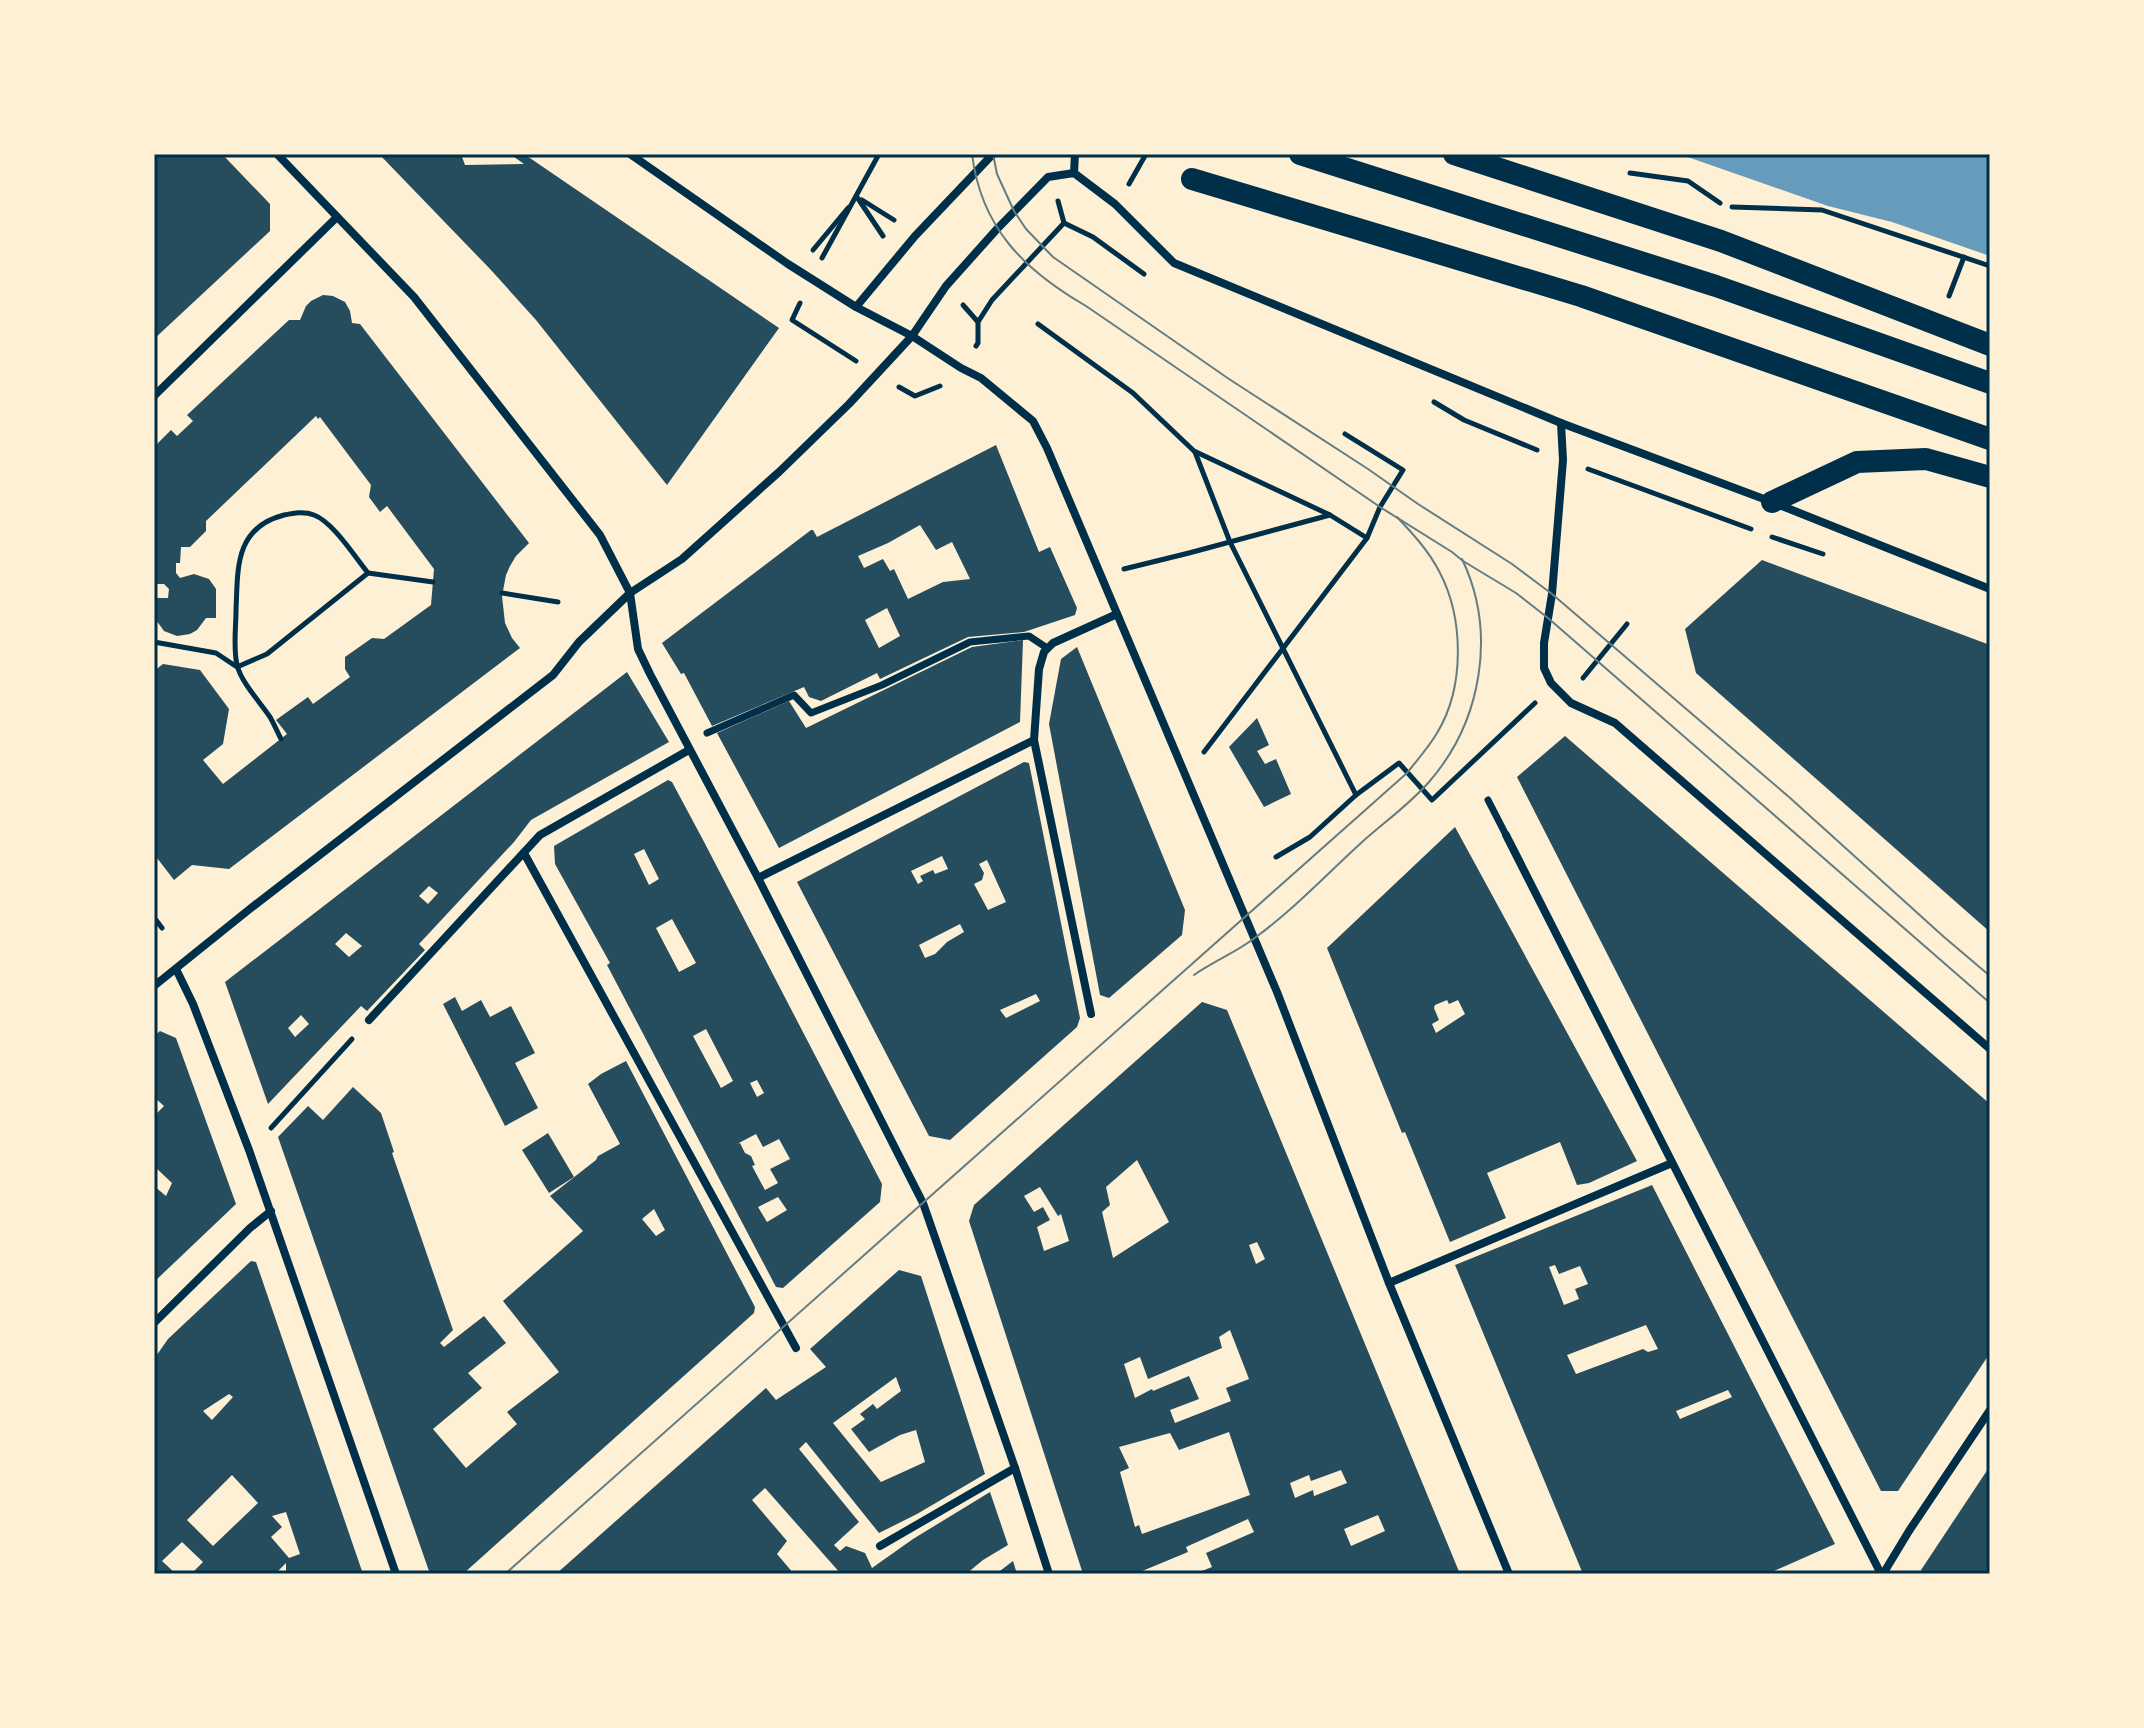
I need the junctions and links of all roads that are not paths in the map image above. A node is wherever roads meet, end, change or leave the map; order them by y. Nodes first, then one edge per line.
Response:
1 (277, 154) edge
2 (630, 154) edge
3 (993, 154) edge
4 (1075, 154) edge
5 (1300, 154) edge
6 (1454, 154) edge
7 (1074, 173) junction
8 (1192, 179) dead end
9 (337, 217) junction
10 (856, 307) junction
11 (912, 336) junction
12 (1990, 345) edge
13 (1990, 383) edge
14 (154, 396) edge
15 (1561, 423) junction
16 (1990, 439) edge
17 (1990, 477) edge
18 (1772, 502) junction
19 (1990, 589) edge
20 (630, 593) junction
21 (1117, 614) junction
22 (1047, 648) junction
23 (707, 733) dead end
24 (1034, 740) junction
25 (689, 750) junction
26 (1488, 800) dead end
27 (1506, 835) joint
28 (524, 853) junction
29 (758, 878) junction
30 (176, 969) junction
31 (154, 986) edge
32 (1091, 1014) dead end
33 (369, 1020) road end
34 (1990, 1049) edge
35 (1672, 1163) junction
36 (271, 1211) junction
37 (1389, 1283) junction
38 (154, 1323) edge
39 (796, 1348) dead end
40 (1990, 1410) edge
41 (1015, 1468) junction
42 (880, 1546) dead end
43 (396, 1574) edge
44 (1049, 1574) edge
45 (1509, 1574) edge
46 (1882, 1574) edge

1 - 9 street
2 - 10 street
3 - 10 street
4 - 7 street
5 - 13 highway
6 - 12 highway
7 - 11 street
7 - 15 street
8 - 16 highway
9 - 14 street
9 - 20 street
10 - 11 street
11 - 20 street
11 - 21 street
15 - 18 street
15 - 34 street
17 - 18 highway
18 - 19 street
20 - 25 street
20 - 30 street
21 - 22 street
21 - 37 street
22 - 23 street
22 - 24 street
24 - 29 street
24 - 32 street
25 - 28 street
25 - 29 street
26 - 27 street
27 - 35 street
28 - 33 street
28 - 39 street
29 - 41 street
30 - 31 street
30 - 36 street
35 - 37 street
35 - 46 street
36 - 38 street
36 - 43 street
37 - 45 street
40 - 46 street
41 - 42 street
41 - 44 street

